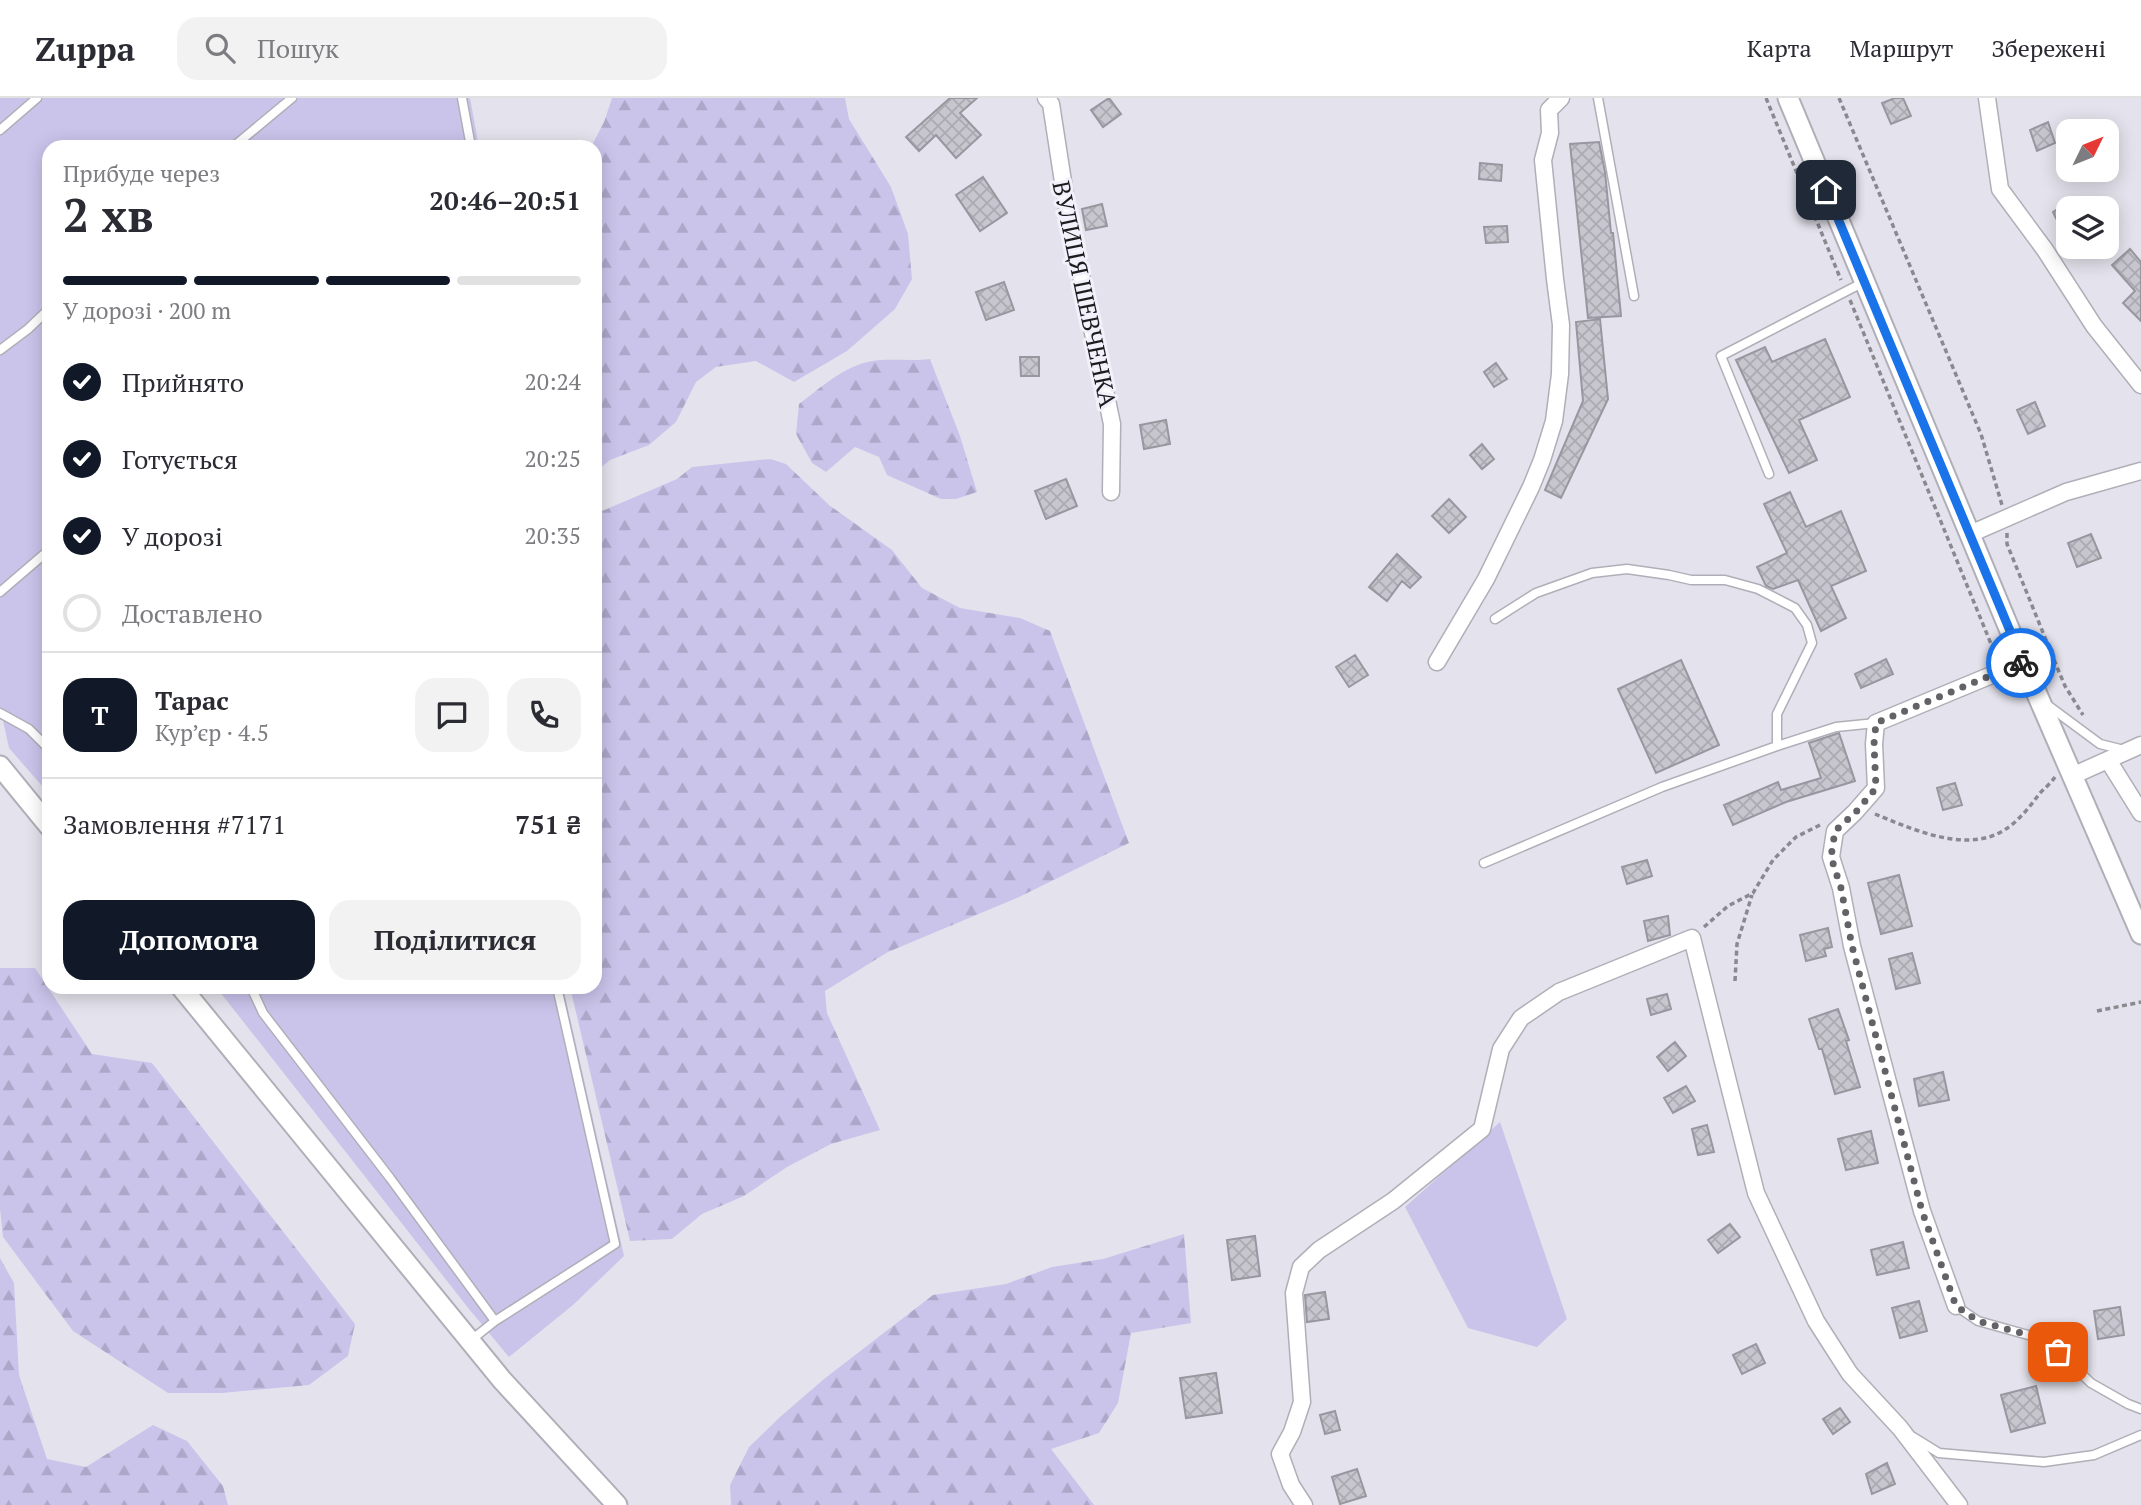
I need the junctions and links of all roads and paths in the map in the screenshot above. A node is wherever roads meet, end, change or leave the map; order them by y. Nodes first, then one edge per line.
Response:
1 (37, 98) edge
2 (292, 98) edge
3 (462, 98) edge
4 (1561, 98) edge
5 (1598, 98) edge
6 (1766, 98) edge
7 (1788, 98) edge
8 (1839, 98) edge
9 (1987, 98) edge
10 (1050, 100) edge
11 (0, 130) edge
12 (241, 140) edge
13 (470, 140) edge
14 (1864, 282) junction
15 (1846, 293) junction
16 (1634, 296) dead end
17 (42, 316) edge
18 (0, 349) edge
19 (2141, 385) edge
20 (2141, 471) edge
21 (1769, 474) dead end
22 (1111, 492) dead end
23 (2006, 519) junction
24 (1970, 534) junction
25 (42, 556) edge
26 (0, 592) edge
27 (1495, 619) dead end
28 (1437, 662) dead end
29 (2023, 662) junction
30 (2001, 670) junction
31 (2038, 698) junction
32 (0, 713) edge
33 (1876, 723) junction
34 (42, 743) edge
35 (2100, 744) junction
36 (1777, 746) junction
37 (2135, 748) edge
38 (2108, 760) junction
39 (0, 766) edge
40 (2069, 768) junction
41 (2141, 813) edge
42 (42, 817) edge
43 (1851, 817) junction
44 (1484, 863) dead end
45 (1753, 893) junction
46 (2141, 934) edge
47 (1692, 938) junction
48 (1735, 981) dead end
49 (187, 994) edge
50 (254, 994) edge
51 (559, 994) edge
52 (2141, 1002) edge
53 (2097, 1011) dead end
54 (1956, 1306) joint
55 (495, 1321) junction
56 (470, 1341) junction
57 (2141, 1409) edge
58 (1900, 1428) junction
59 (2141, 1435) edge
60 (617, 1505) edge
61 (1304, 1505) edge
62 (1959, 1505) edge

1 - 11 lane
2 - 12 lane
3 - 13 lane
4 - 28 street
5 - 16 lane
6 - 15 path
7 - 14 street
8 - 23 path
9 - 19 street
10 - 22 street, ВУЛИЦЯ ШЕВЧЕНКА
14 - 15 lane
14 - 24 street
15 - 21 lane
15 - 30 path
17 - 18 lane
20 - 23 street
23 - 24 street
23 - 35 path
24 - 29 street
25 - 26 lane
27 - 36 lane
29 - 30 street
29 - 31 street
30 - 33 street
31 - 35 lane
31 - 40 street
32 - 34 lane
33 - 36 lane
33 - 43 street
35 - 37 lane
36 - 44 lane
37 - 38 street
38 - 40 street
38 - 41 street
39 - 42 street
40 - 43 path
40 - 46 street
43 - 45 path
43 - 54 street
45 - 47 path
45 - 48 path
47 - 58 street
47 - 61 street
49 - 56 street
50 - 55 lane
51 - 55 lane
52 - 53 path
54 - 57 lane
55 - 56 lane
56 - 60 street
58 - 59 lane
58 - 62 street

